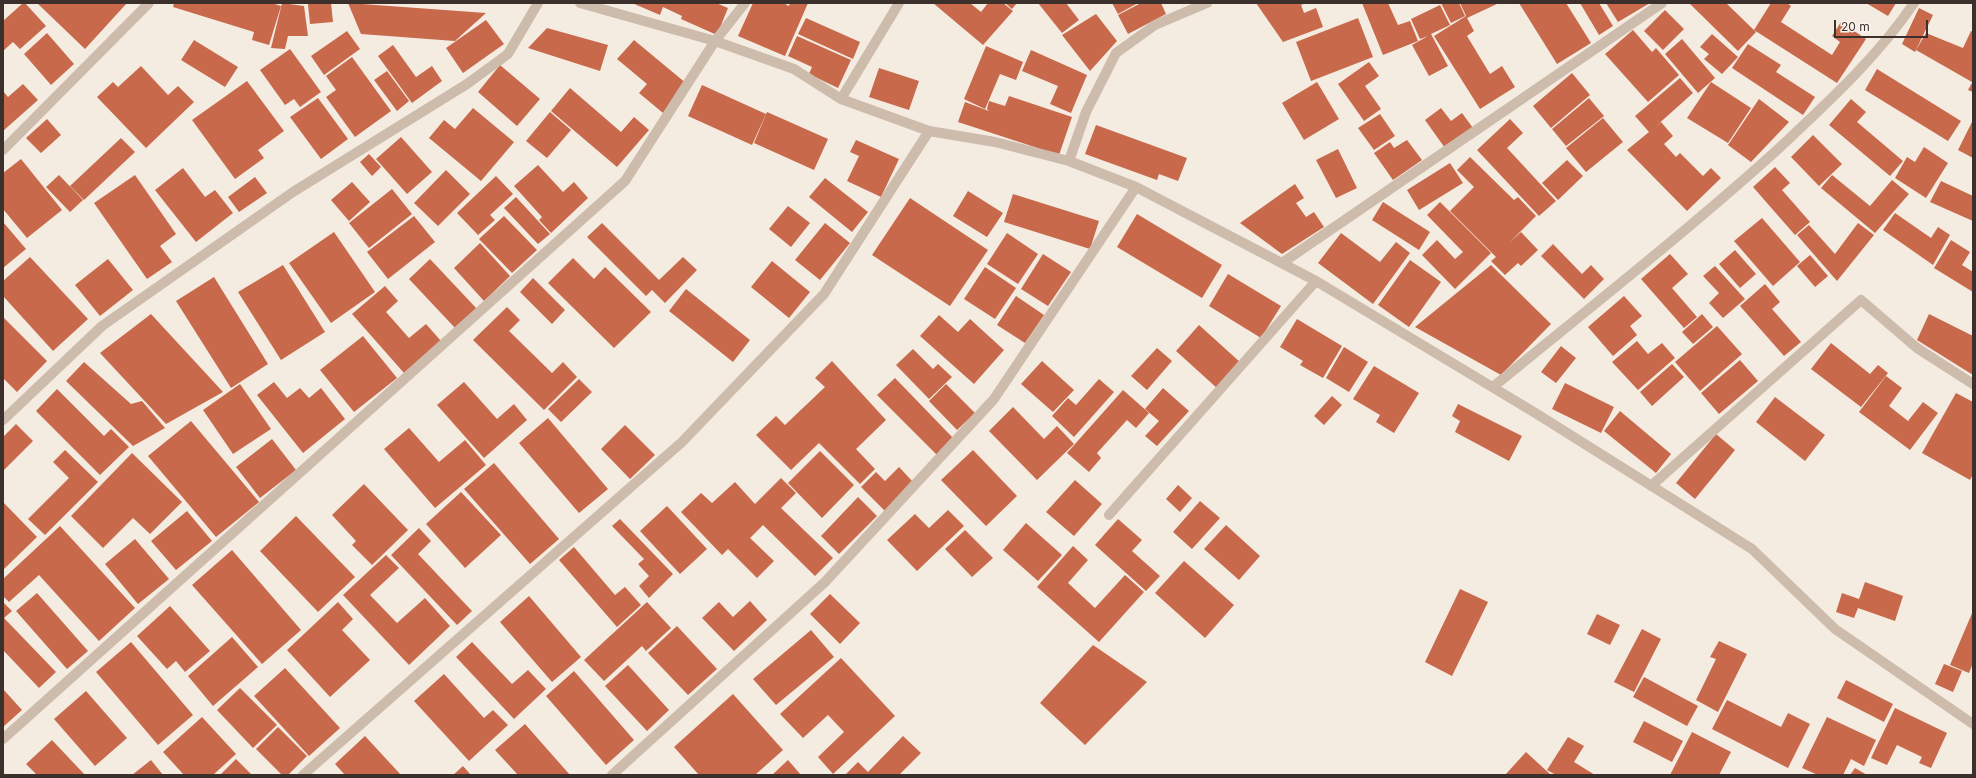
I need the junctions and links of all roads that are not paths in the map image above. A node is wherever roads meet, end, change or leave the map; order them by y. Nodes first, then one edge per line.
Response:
1 (149, 3) edge
2 (538, 3) edge
3 (580, 3) edge
4 (745, 3) edge
5 (899, 3) edge
6 (1207, 3) edge
7 (1662, 3) edge
8 (1914, 3) edge
9 (716, 41) junction
10 (841, 99) junction
11 (930, 131) junction
12 (3, 150) edge
13 (1069, 161) junction
14 (1136, 187) junction
15 (1282, 263) junction
16 (1316, 281) junction
17 (1973, 384) edge
18 (1493, 387) junction
19 (3, 420) edge
20 (1651, 486) junction
21 (1109, 515) dead end
22 (1973, 724) edge
23 (3, 739) edge
24 (303, 775) edge
25 (612, 775) edge

1 - 12 street
2 - 19 street
3 - 9 street
4 - 9 street
5 - 10 street
6 - 13 street
7 - 15 street
8 - 18 street
9 - 10 street
9 - 23 street
10 - 11 street
11 - 13 street
11 - 24 street
13 - 14 street
14 - 15 street
14 - 25 street
15 - 16 street
16 - 18 street
16 - 21 street
17 - 20 street
18 - 20 street
20 - 22 street

